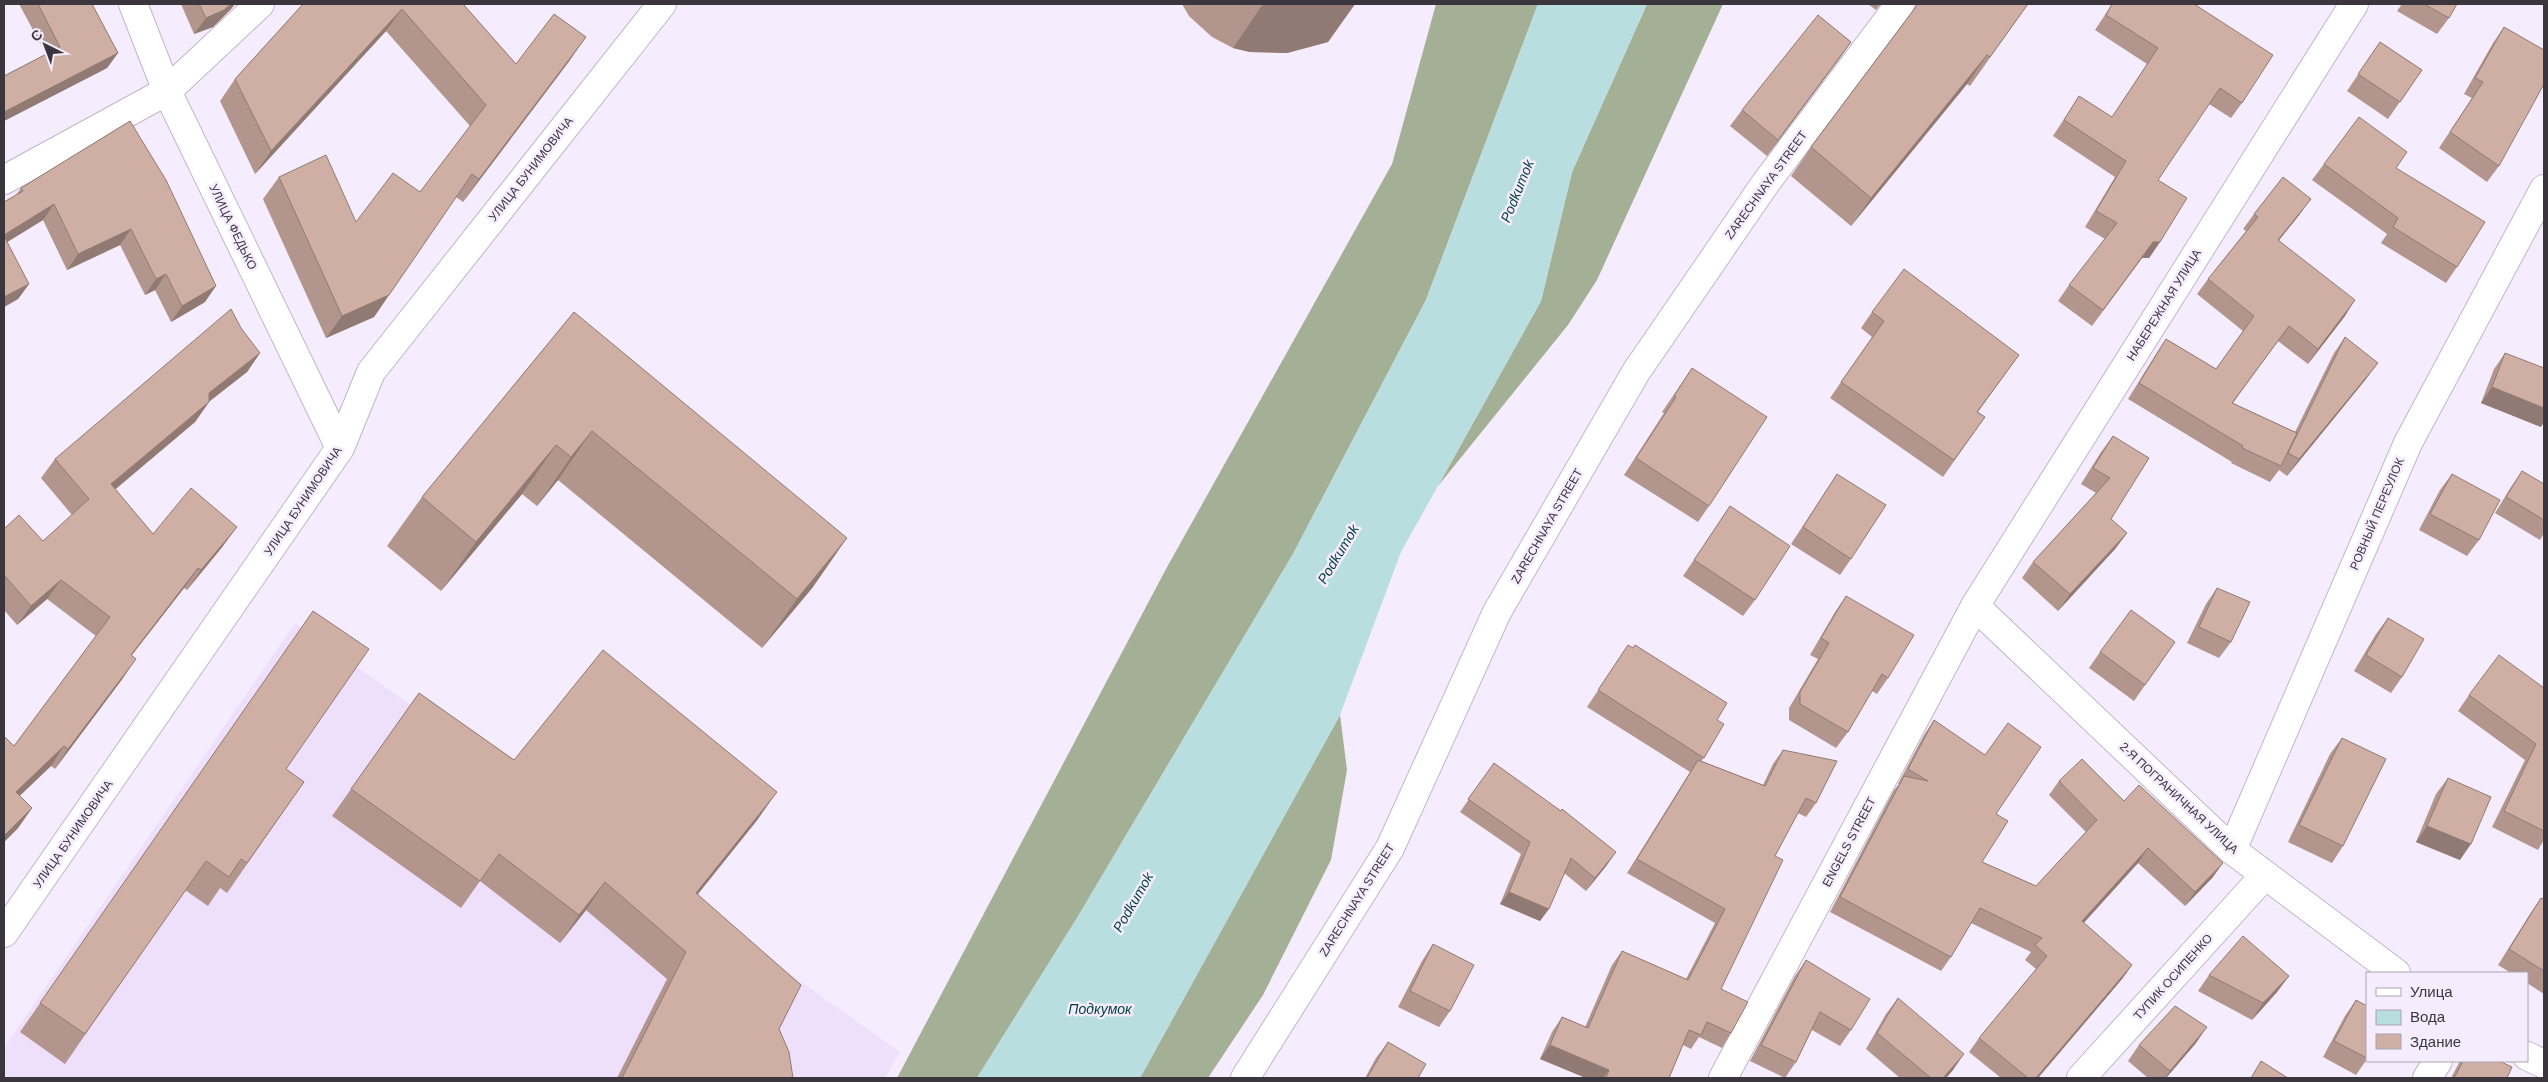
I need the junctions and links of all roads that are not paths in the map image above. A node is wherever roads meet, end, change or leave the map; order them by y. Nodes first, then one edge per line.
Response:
1 (133, 4) edge
2 (260, 4) edge
3 (662, 4) edge
4 (1900, 4) edge
5 (2354, 4) edge
6 (167, 92) junction
7 (4, 180) edge
8 (2544, 189) edge
9 (340, 448) junction
10 (1975, 606) junction
11 (2232, 850) junction
12 (2265, 875) junction
13 (4, 933) edge
14 (2395, 972) edge
15 (2528, 1056) edge
16 (2437, 1062) edge
17 (2544, 1064) edge
18 (1245, 1078) edge
19 (1723, 1078) edge
20 (2081, 1078) edge
21 (2428, 1078) edge

1 - 6 street, УЛИЦА ФЕДЬКО
2 - 6 street
3 - 9 street, УЛИЦА БУНИМОВИЧА
4 - 18 street, ZARECHNAYA STREET
5 - 10 street, НАБЕРЕЖНАЯ УЛИЦА
6 - 7 street
6 - 9 street, УЛИЦА ФЕДЬКО
8 - 11 street, РОВНЫЙ ПЕРЕУЛОК
9 - 13 street, УЛИЦА БУНИМОВИЧА
10 - 11 street, 2-Я ПОГРАНИЧНАЯ УЛИЦА
10 - 19 street, ENGELS STREET
11 - 12 street, 2-Я ПОГРАНИЧНАЯ УЛИЦА
12 - 14 street, 2-Я ПОГРАНИЧНАЯ УЛИЦА
12 - 20 street, ТУПИК ОСИПЕНКО
15 - 17 street
16 - 21 street

